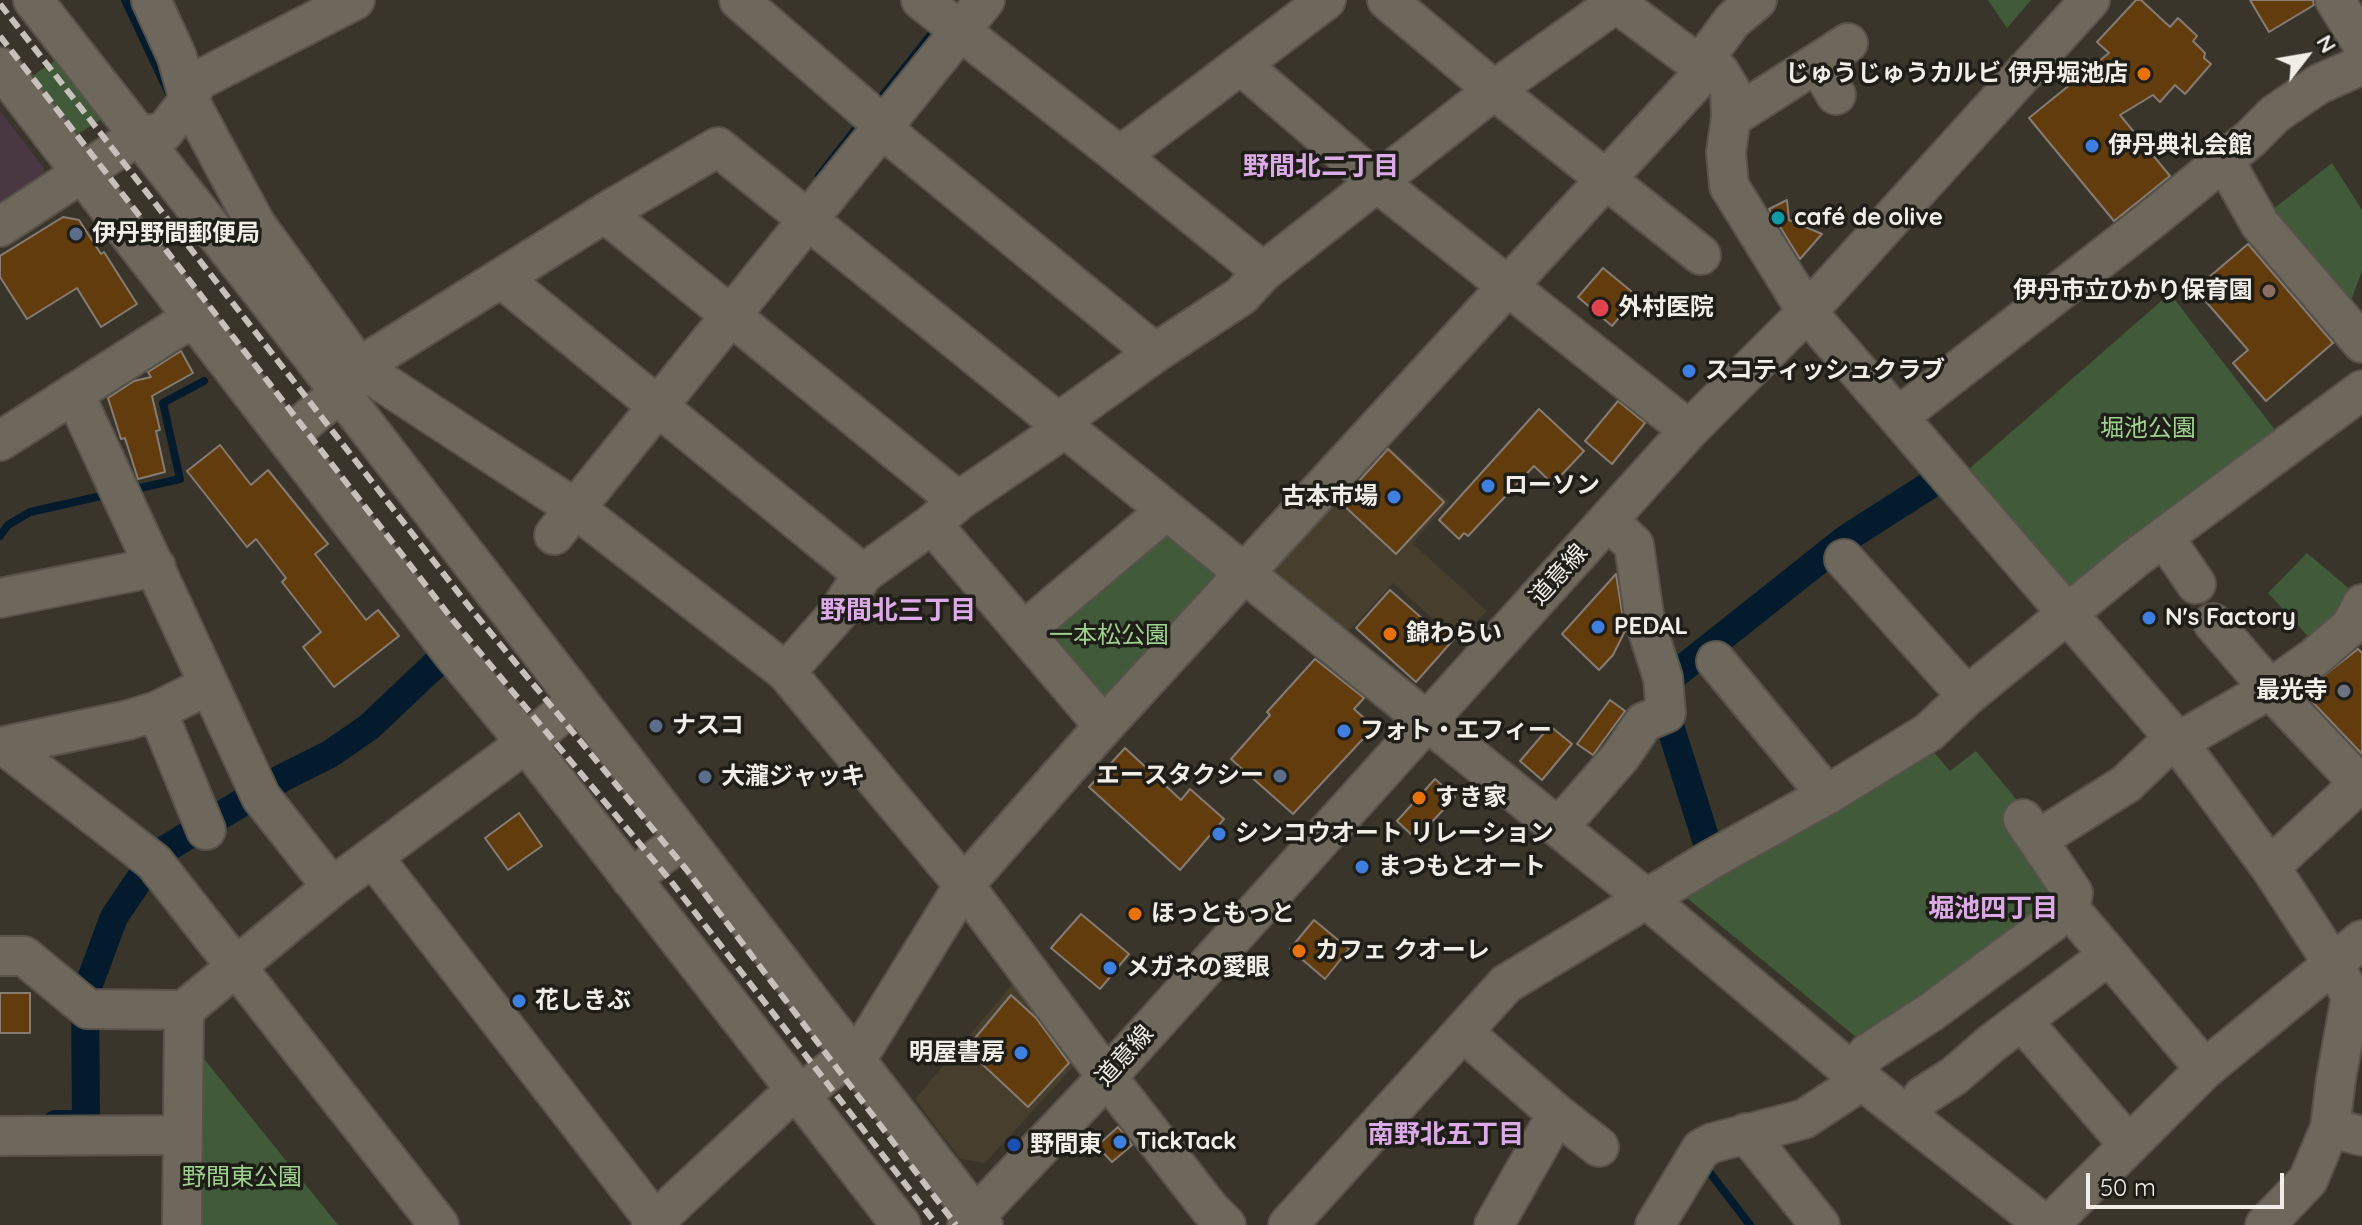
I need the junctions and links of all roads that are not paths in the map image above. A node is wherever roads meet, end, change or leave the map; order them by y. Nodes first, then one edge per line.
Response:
1 (33, 0) edge
2 (151, 0) edge
3 (739, 0) edge
4 (921, 0) edge
5 (985, 0) edge
6 (1326, 0) edge
7 (1387, 0) edge
8 (2090, 0) edge
9 (2335, 0) edge
10 (1614, 2) edge
11 (331, 4) edge
12 (1739, 7) edge
13 (959, 32) junction
14 (1848, 43) dead end
15 (2362, 44) edge
16 (1701, 63) junction
17 (1817, 63) junction
18 (1241, 65) junction
19 (2362, 65) edge
20 (0, 67) edge
21 (1494, 90) junction
22 (1836, 95) dead end
23 (169, 118) junction
24 (1731, 118) junction
25 (883, 125) junction
26 (1120, 156) junction
27 (2224, 160) junction
28 (83, 175) junction
29 (1604, 179) junction
30 (1378, 183) junction
31 (605, 213) junction
32 (808, 219) junction
33 (0, 227) edge
34 (1701, 255) dead end
35 (1263, 272) junction
36 (501, 278) junction
37 (1508, 284) junction
38 (1807, 312) junction
39 (732, 316) junction
40 (192, 318) junction
41 (2358, 322) edge
42 (1155, 353) junction
43 (350, 380) junction
44 (2362, 390) edge
45 (74, 393) junction
46 (658, 406) junction
47 (1898, 417) junction
48 (1059, 422) junction
49 (1689, 430) junction
50 (286, 438) junction
51 (0, 441) edge
52 (1166, 511) junction
53 (945, 512) junction
54 (1608, 520) junction
55 (565, 522) junction
56 (2164, 537) junction
57 (1844, 559) dead end
58 (156, 567) junction
59 (863, 574) junction
60 (1246, 574) junction
61 (2196, 584) dead end
62 (0, 598) edge
63 (2066, 614) junction
64 (2358, 622) edge
65 (2213, 623) dead end
66 (1025, 630) junction
67 (1716, 661) dead end
68 (786, 672) junction
69 (209, 685) junction
70 (2270, 689) junction
71 (1967, 696) junction
72 (578, 700) junction
73 (157, 711) junction
74 (1429, 722) junction
75 (1104, 726) junction
76 (2176, 740) junction
77 (526, 743) junction
78 (3, 747) edge
79 (2360, 782) edge
80 (1827, 795) junction
81 (205, 826) dead end
82 (1559, 827) junction
83 (684, 838) junction
84 (373, 857) junction
85 (2270, 867) junction
86 (631, 879) junction
87 (964, 885) junction
88 (332, 887) junction
89 (1648, 900) junction
90 (2070, 909) junction
91 (2362, 940) edge
92 (2109, 955) junction
93 (0, 956) edge
94 (2332, 962) junction
95 (236, 964) junction
96 (184, 1010) junction
97 (2355, 1019) edge
98 (2023, 1022) junction
99 (1463, 1032) junction
100 (856, 1060) junction
101 (2205, 1069) junction
102 (1858, 1076) junction
103 (1107, 1077) junction
104 (795, 1090) junction
105 (1557, 1114) junction
106 (1909, 1115) junction
107 (2346, 1132) edge
108 (1746, 1133) junction
109 (182, 1135) junction
110 (0, 1136) edge
111 (2128, 1144) junction
112 (1599, 1147) dead end
113 (429, 1221) edge
114 (976, 1222) edge
115 (655, 1224) edge
116 (182, 1225) edge
117 (901, 1225) edge
118 (1226, 1225) edge
119 (1288, 1225) edge
120 (1494, 1225) edge
121 (1655, 1225) edge
122 (1820, 1225) edge
123 (2047, 1225) edge
124 (2265, 1225) edge

1 - 23 street
2 - 23 street
3 - 25 street
4 - 13 street
5 - 13 street
6 - 18 street
7 - 21 street
8 - 38 street, 道意線
9 - 15 street
10 - 16 street
10 - 21 street
11 - 23 street
12 - 16 street
13 - 25 street
13 - 26 street
14 - 17 street
16 - 24 street
16 - 29 street
17 - 22 street
17 - 24 street
18 - 26 street
18 - 30 street
19 - 27 street
20 - 28 street
21 - 29 street
21 - 30 street
23 - 28 street
23 - 43 street
23 - 43 street
24 - 38 street
25 - 32 street
25 - 42 street
26 - 35 street
27 - 41 street
27 - 47 street
28 - 33 street
28 - 40 street
29 - 34 street
29 - 37 street
30 - 35 street
30 - 37 street
31 - 32 street
31 - 36 street
31 - 39 street
32 - 39 street
32 - 48 street
35 - 42 street
36 - 43 street
36 - 46 street
37 - 49 street
37 - 60 street
38 - 47 street
38 - 49 street, 道意線
39 - 46 street
39 - 53 street
40 - 45 street
40 - 50 street
42 - 48 street
43 - 50 street
43 - 55 street
43 - 72 street
44 - 56 street
45 - 51 street
45 - 58 street
46 - 55 street
46 - 59 street
47 - 63 street
48 - 52 street
48 - 53 street
49 - 54 street, 道意線
50 - 77 street
52 - 60 street
52 - 66 street
53 - 59 street
53 - 66 street
54 - 74 street, 道意線
54 - 82 street
55 - 68 street
56 - 61 street
56 - 63 street
57 - 71 street
58 - 62 street
58 - 69 street
59 - 68 street
60 - 74 street
60 - 75 street
63 - 71 street
63 - 76 street
64 - 70 street
65 - 70 street
66 - 75 street
67 - 80 street
68 - 87 street
69 - 73 street
69 - 88 street
70 - 76 street
70 - 79 street
71 - 80 street
72 - 77 street
72 - 83 street
73 - 78 street
73 - 81 street
74 - 82 street
74 - 103 street, 道意線
75 - 87 street
76 - 85 street
76 - 90 street
77 - 84 street
77 - 86 street
78 - 95 street
79 - 85 street
80 - 89 street
82 - 89 street
83 - 86 street
83 - 100 street
84 - 88 street
84 - 115 street
85 - 94 street
86 - 104 street
87 - 100 street
87 - 103 street
88 - 95 street
89 - 99 street
89 - 102 street
90 - 92 street
90 - 102 street
91 - 94 street
92 - 98 street
92 - 101 street
93 - 96 street
94 - 97 street
94 - 101 street
95 - 96 street
95 - 113 street
96 - 109 street
97 - 107 street
98 - 106 street
98 - 111 street
99 - 105 street
99 - 119 street
100 - 104 street
100 - 114 street
101 - 111 street
102 - 106 street
102 - 108 street
103 - 114 street, 道意線
103 - 118 street
104 - 115 street
104 - 117 street
105 - 112 street
105 - 120 street
106 - 123 street
107 - 124 street
108 - 121 street
108 - 122 street
109 - 110 street
109 - 116 street
111 - 123 street

